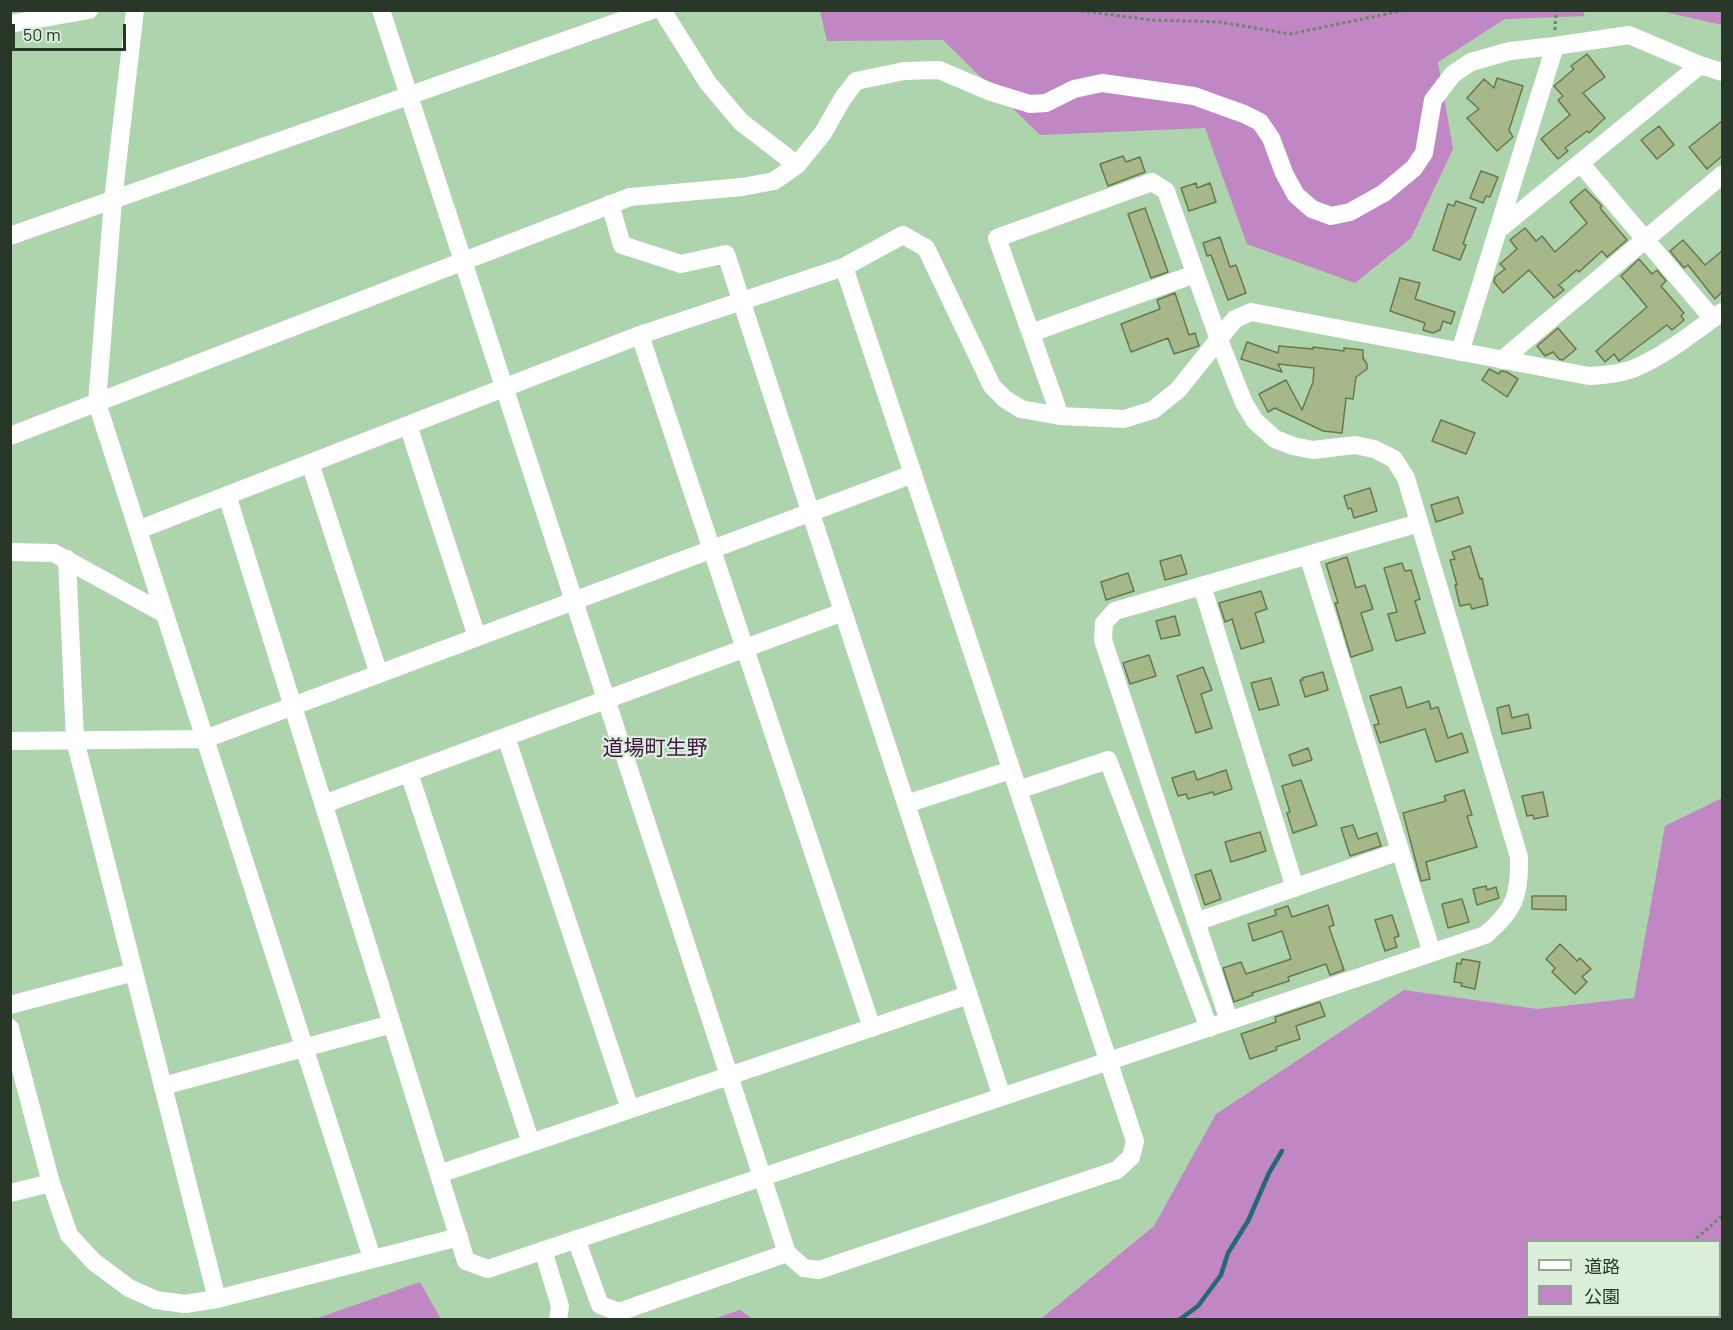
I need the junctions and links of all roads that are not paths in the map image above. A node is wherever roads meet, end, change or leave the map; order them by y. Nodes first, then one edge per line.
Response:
1 (89, 10) edge
2 (135, 10) edge
3 (381, 10) edge
4 (652, 10) edge
5 (662, 10) edge
6 (10, 24) edge
7 (1555, 46) junction
8 (1700, 65) junction
9 (1722, 72) edge
10 (409, 96) junction
11 (1581, 164) junction
12 (796, 165) junction
13 (1722, 176) edge
14 (113, 200) junction
15 (610, 204) junction
16 (1498, 230) junction
17 (10, 236) edge
18 (1646, 240) junction
19 (463, 261) junction
20 (844, 267) junction
21 (1195, 274) junction
22 (742, 301) junction
23 (1718, 315) edge
24 (1031, 333) junction
25 (640, 335) junction
26 (1219, 340) junction
27 (1460, 351) junction
28 (1502, 360) junction
29 (504, 388) junction
30 (97, 403) junction
31 (1060, 416) junction
32 (408, 425) junction
33 (10, 436) edge
34 (310, 463) junction
35 (913, 474) junction
36 (227, 495) junction
37 (811, 512) junction
38 (1419, 523) junction
39 (138, 530) junction
40 (712, 550) junction
41 (10, 552) edge
42 (1308, 555) junction
43 (67, 559) junction
44 (1202, 586) junction
45 (574, 601) junction
46 (843, 612) junction
47 (165, 614) junction
48 (477, 638) junction
49 (745, 648) junction
50 (379, 674) junction
51 (606, 700) junction
52 (293, 706) junction
53 (507, 736) junction
54 (205, 739) junction
55 (75, 740) junction
56 (10, 741) edge
57 (1011, 770) junction
58 (409, 773) junction
59 (1018, 790) junction
60 (324, 804) junction
61 (906, 804) junction
62 (1400, 851) junction
63 (1295, 888) junction
64 (1196, 922) junction
65 (1432, 953) junction
66 (134, 972) junction
67 (969, 995) junction
68 (10, 1005) edge
69 (1229, 1021) junction
70 (392, 1024) junction
71 (10, 1028) edge
72 (872, 1028) junction
73 (1209, 1028) junction
74 (304, 1048) junction
75 (1108, 1061) junction
76 (729, 1076) junction
77 (163, 1086) junction
78 (1002, 1097) junction
79 (630, 1109) junction
80 (531, 1143) junction
81 (439, 1174) junction
82 (762, 1177) junction
83 (51, 1183) junction
84 (10, 1193) edge
85 (459, 1237) junction
86 (576, 1239) junction
87 (543, 1250) junction
88 (787, 1253) junction
89 (372, 1258) junction
90 (217, 1299) junction
91 (558, 1320) edge

1 - 6 street
2 - 14 street
3 - 10 street
4 - 10 street
5 - 12 street
7 - 8 street
7 - 12 street
7 - 16 street
8 - 9 street
8 - 11 street
10 - 14 street
10 - 19 street
11 - 16 street
11 - 18 street
12 - 15 street
13 - 18 street
14 - 17 street
14 - 30 street
15 - 19 street
15 - 22 street
16 - 27 street
18 - 23 street
18 - 28 street
19 - 29 street
19 - 30 street
20 - 22 street
20 - 31 street
20 - 35 street
21 - 24 street
21 - 24 street
21 - 26 street
22 - 25 street
22 - 37 street
23 - 28 street
24 - 31 street
25 - 29 street
25 - 40 street
26 - 27 street
26 - 31 street
26 - 38 street
27 - 28 street
29 - 32 street
29 - 45 street
30 - 33 street
30 - 39 street
32 - 34 street
32 - 48 street
34 - 36 street
34 - 50 street
35 - 37 street
35 - 57 street
36 - 39 street
36 - 52 street
37 - 40 street
37 - 46 street
38 - 42 street
38 - 65 street
39 - 47 street
40 - 45 street
40 - 49 street
41 - 43 street
42 - 44 street
42 - 62 street
43 - 47 street
43 - 55 street
44 - 63 street
44 - 64 street
45 - 48 street
45 - 51 street
46 - 49 street
46 - 61 street
47 - 54 street
48 - 50 street
49 - 51 street
49 - 72 street
50 - 52 street
51 - 53 street
51 - 76 street
52 - 54 street
52 - 60 street
53 - 58 street
53 - 79 street
54 - 55 street
54 - 74 street
55 - 56 street
55 - 66 street
57 - 59 street
57 - 61 street
58 - 60 street
58 - 80 street
59 - 73 street
59 - 75 street
60 - 70 street
61 - 67 street
62 - 63 street
62 - 65 street
63 - 64 street
64 - 69 street
65 - 69 street
66 - 68 street
66 - 77 street
67 - 72 street
67 - 78 street
69 - 73 street
70 - 74 street
70 - 81 street
71 - 83 street
72 - 76 street
73 - 75 street
74 - 77 street
74 - 89 street
75 - 78 street
75 - 88 street
76 - 79 street
76 - 82 street
77 - 90 street
78 - 82 street
79 - 80 street
80 - 81 street
81 - 85 street
82 - 86 street
82 - 88 street
83 - 84 street
83 - 90 street
85 - 87 street
85 - 89 street
86 - 87 street
86 - 88 street
87 - 91 street
89 - 90 street

